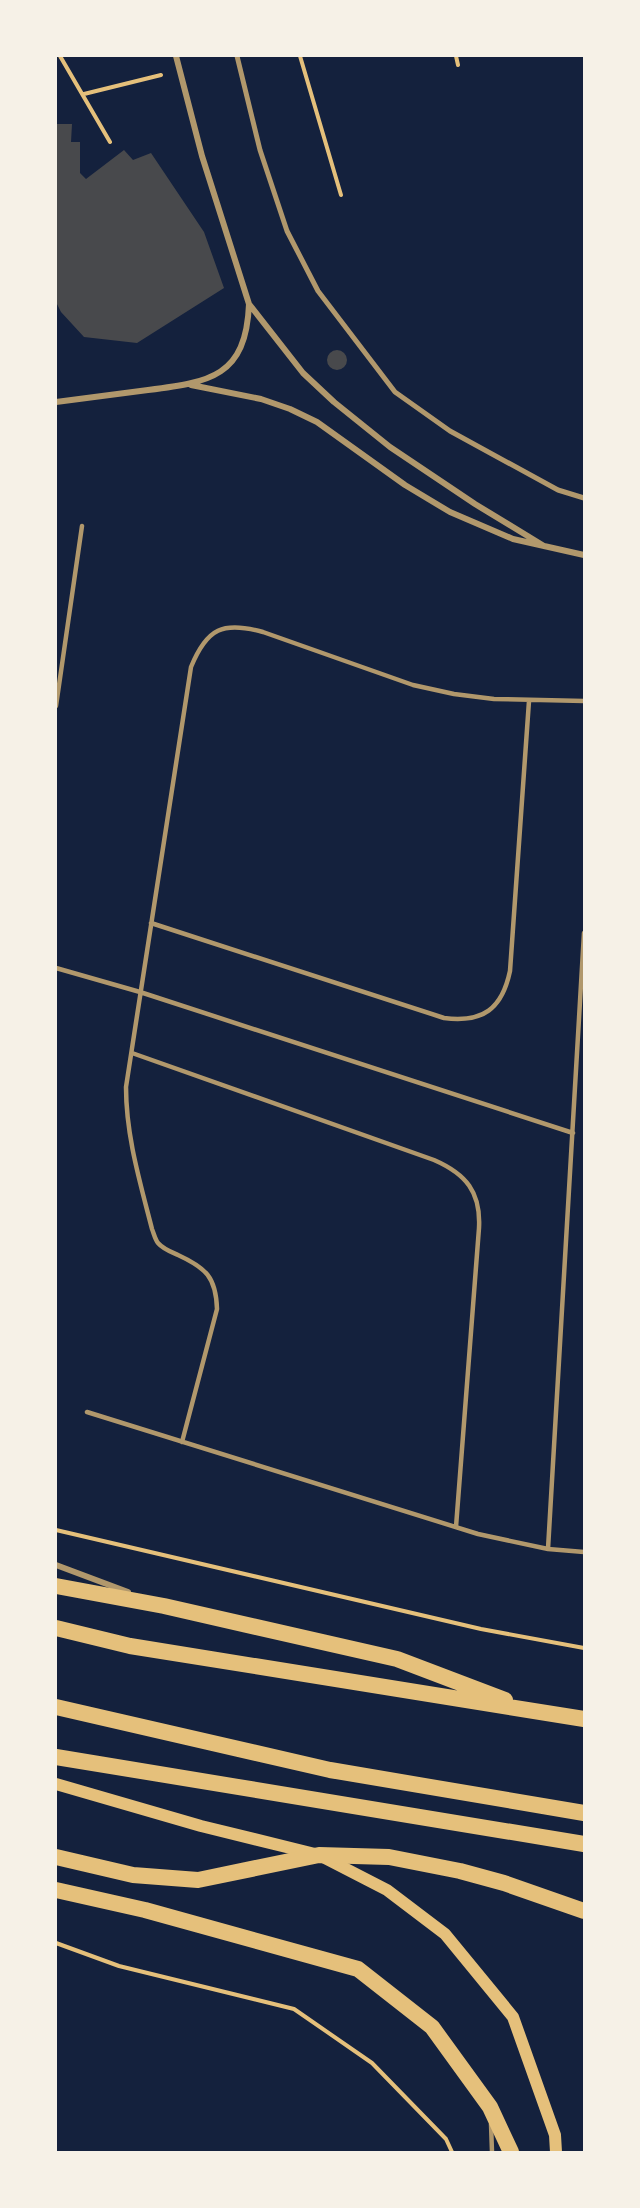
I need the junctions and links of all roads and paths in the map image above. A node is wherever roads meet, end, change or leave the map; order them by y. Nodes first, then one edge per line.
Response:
1 (60, 56) edge
2 (176, 56) edge
3 (237, 56) edge
4 (300, 56) edge
5 (456, 56) edge
6 (458, 65) dead end
7 (138, 81) dead end
8 (83, 94) junction
9 (110, 142) dead end
10 (341, 195) dead end
11 (249, 304) junction
12 (191, 385) junction
13 (56, 402) edge
14 (585, 498) edge
15 (82, 526) dead end
16 (544, 546) junction
17 (585, 555) edge
18 (529, 701) junction
19 (585, 701) edge
20 (56, 706) edge
21 (151, 923) junction
22 (585, 933) edge
23 (56, 968) edge
24 (140, 992) junction
25 (132, 1053) junction
26 (576, 1086) junction
27 (585, 1086) edge
28 (573, 1133) junction
29 (87, 1413) dead end
30 (182, 1442) junction
31 (456, 1527) junction
32 (56, 1530) edge
33 (548, 1549) junction
34 (585, 1552) edge
35 (56, 1565) edge
36 (56, 1586) edge
37 (164, 1606) junction
38 (56, 1628) edge
39 (585, 1648) edge
40 (56, 1707) edge
41 (539, 1713) junction
42 (585, 1719) edge
43 (56, 1757) edge
44 (56, 1784) edge
45 (585, 1813) edge
46 (585, 1844) edge
47 (319, 1855) junction
48 (56, 1857) edge
49 (56, 1890) edge
50 (585, 1911) edge
51 (56, 1943) edge
52 (490, 2106) junction
53 (452, 2152) edge
54 (492, 2152) edge
55 (511, 2152) edge
56 (556, 2152) edge

1 - 8 path
2 - 11 street
3 - 14 street
4 - 10 path
5 - 6 path
7 - 8 path
8 - 9 path
11 - 12 street
11 - 16 street
12 - 13 street
12 - 16 street
15 - 20 lane
16 - 17 street
18 - 19 lane
18 - 21 lane
18 - 21 lane
21 - 24 lane
22 - 26 lane
23 - 24 lane
24 - 25 lane
24 - 28 lane
25 - 30 lane
25 - 31 lane
26 - 27 lane
26 - 28 lane
28 - 33 lane
29 - 30 lane
30 - 31 lane
31 - 33 lane
32 - 39 path
33 - 34 lane
35 - 37 street
36 - 37 highway
37 - 41 highway
38 - 41 highway
40 - 45 highway
41 - 42 highway
43 - 46 highway
44 - 47 main road
47 - 48 highway
47 - 50 highway
47 - 56 main road
49 - 52 highway
51 - 53 path
52 - 54 lane
52 - 55 highway

